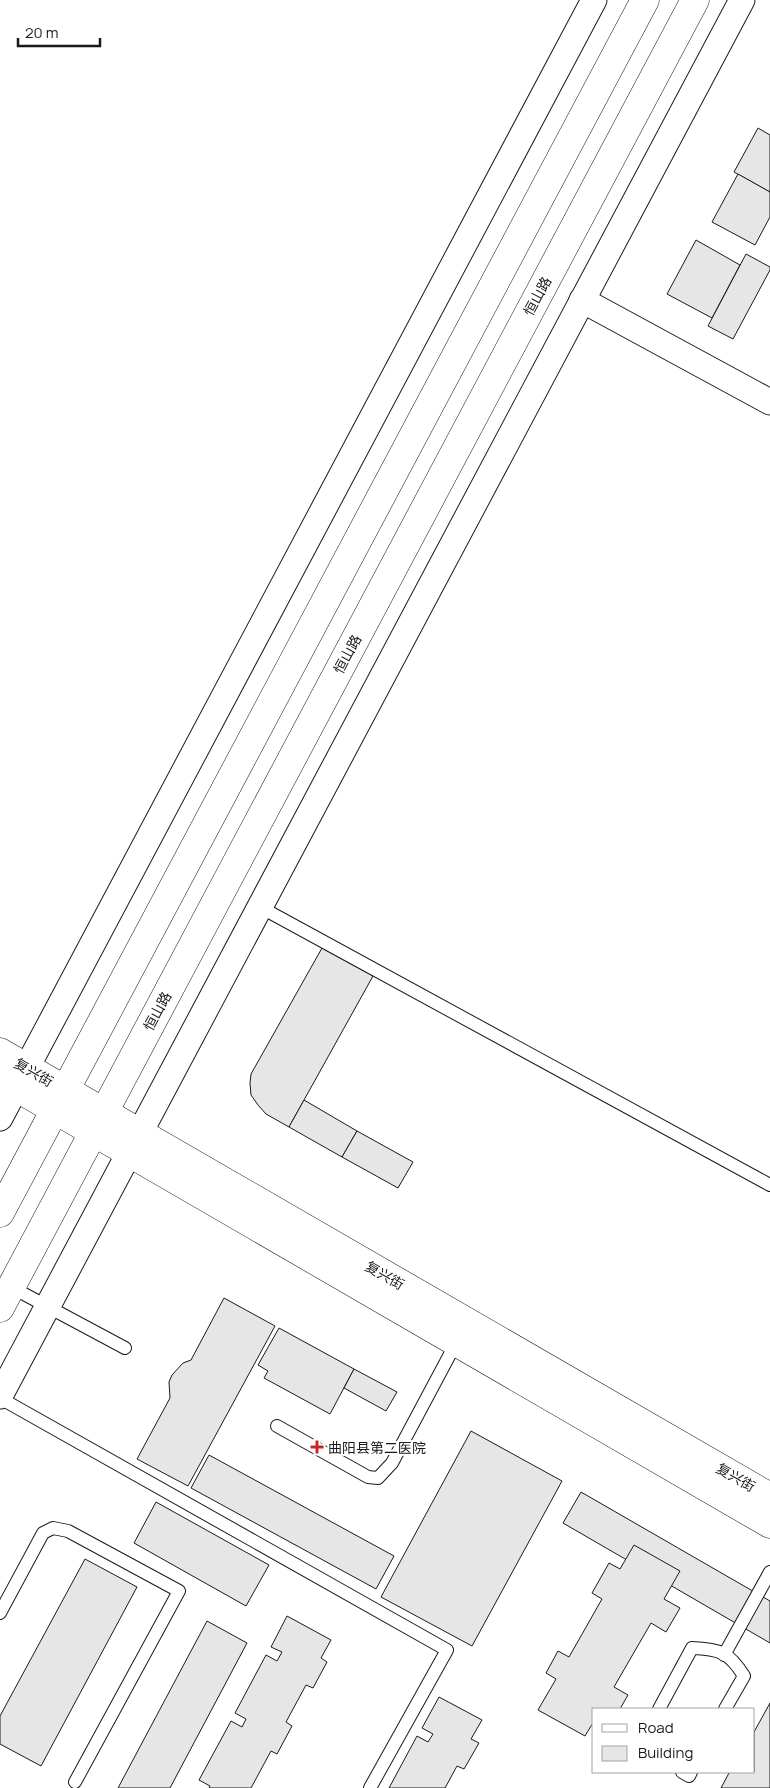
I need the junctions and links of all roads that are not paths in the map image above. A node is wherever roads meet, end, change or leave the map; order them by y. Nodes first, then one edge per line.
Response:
1 (594, 0) edge
2 (645, 0) edge
3 (695, 0) edge
4 (742, 0) edge
5 (582, 300) junction
6 (770, 402) edge
7 (260, 907) junction
8 (0, 1052) edge
9 (11, 1080) edge
10 (60, 1100) junction
11 (0, 1118) edge
12 (98, 1122) junction
13 (134, 1143) junction
14 (770, 1185) edge
15 (0, 1213) edge
16 (6, 1297) edge
17 (48, 1306) junction
18 (456, 1343) junction
19 (124, 1348) dead end
20 (0, 1397) edge
21 (277, 1426) dead end
22 (770, 1497) edge
23 (770, 1524) edge
24 (770, 1572) edge
25 (0, 1613) edge
26 (724, 1655) junction
27 (660, 1708) edge
28 (727, 1708) edge
29 (75, 1782) dead end
30 (370, 1788) edge

1 - 9 street
2 - 10 main road
3 - 12 main road, 恒山路
4 - 5 street
5 - 6 street
5 - 7 street
7 - 13 street
7 - 14 lane
8 - 9 main road, 复兴街
9 - 10 main road, 复兴街
9 - 11 street
10 - 12 main road, 复兴街
10 - 15 main road
12 - 13 main road, 复兴街
12 - 16 main road, 恒山路
13 - 17 street
13 - 18 main road, 复兴街
13 - 22 main road, 复兴街
16 - 17 lane
17 - 19 lane
17 - 20 street
18 - 21 lane
18 - 23 main road, 复兴街
20 - 30 lane
24 - 26 lane
25 - 29 lane
26 - 27 lane
26 - 28 lane

